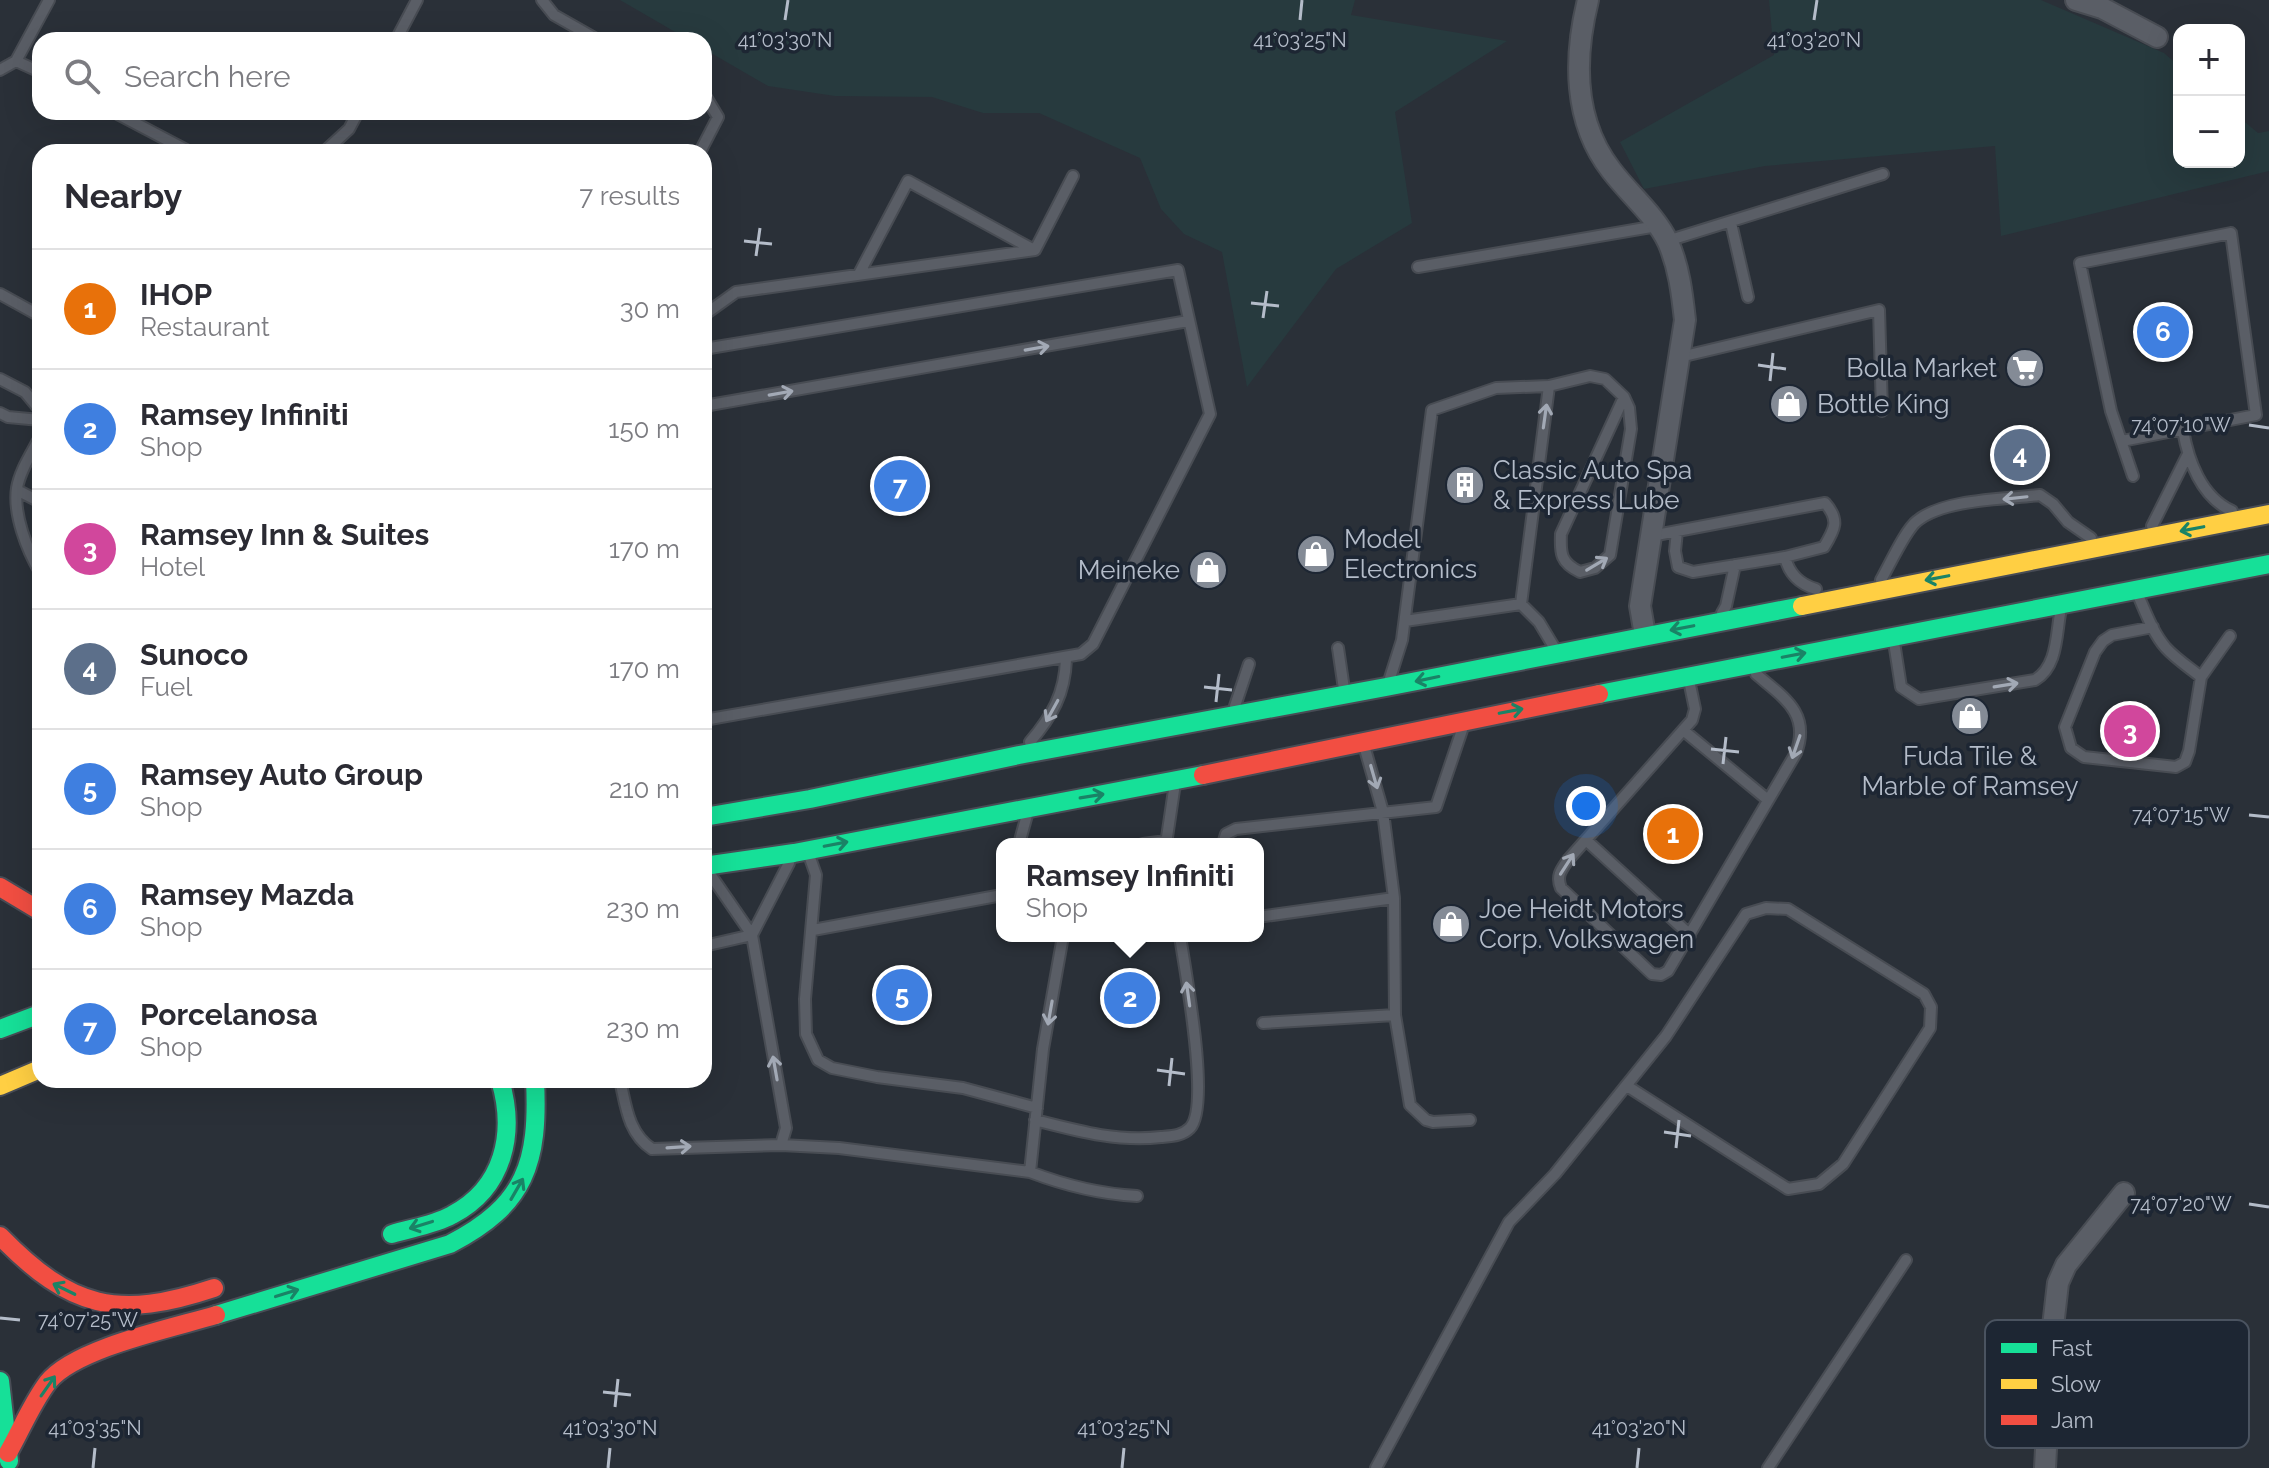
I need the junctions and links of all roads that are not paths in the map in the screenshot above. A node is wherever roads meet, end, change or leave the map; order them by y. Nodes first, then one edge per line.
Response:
1 (49, 0) edge
2 (417, 0) edge
3 (542, 0) edge
4 (1588, 0) edge
5 (2076, 0) edge
6 (400, 32) edge
7 (584, 32) edge
8 (2157, 37) dead end
9 (16, 61) junction
10 (32, 68) edge
11 (0, 70) edge
12 (712, 107) edge
13 (129, 120) edge
14 (354, 120) edge
15 (175, 144) edge
16 (333, 144) edge
17 (704, 144) edge
18 (1883, 174) dead end
19 (1073, 176) dead end
20 (1731, 223) junction
21 (1662, 234) junction
22 (1035, 250) junction
23 (1418, 267) dead end
24 (859, 274) junction
25 (0, 294) edge
26 (1748, 297) dead end
27 (712, 309) edge
28 (32, 312) edge
29 (1188, 321) junction
30 (712, 348) edge
31 (1680, 357) junction
32 (0, 379) edge
33 (1549, 386) junction
34 (1624, 397) junction
35 (32, 400) edge
36 (712, 405) edge
37 (1882, 411) dead end
38 (0, 413) edge
39 (32, 419) edge
40 (2183, 430) junction
41 (2122, 441) junction
42 (32, 455) edge
43 (2187, 456) junction
44 (2133, 476) dead end
45 (17, 490) junction
46 (32, 498) edge
47 (2269, 514) edge
48 (2248, 518) junction
49 (1677, 531) junction
50 (1651, 536) junction
51 (2144, 538) junction
52 (2103, 546) junction
53 (1785, 557) junction
54 (32, 559) edge
55 (2269, 564) edge
56 (1735, 565) junction
57 (1874, 590) junction
58 (2136, 590) junction
59 (1841, 597) junction
60 (1521, 604) junction
61 (2061, 604) junction
62 (1405, 621) junction
63 (1717, 621) junction
64 (2153, 627) junction
65 (1645, 635) junction
66 (1893, 636) junction
67 (2230, 636) dead end
68 (1338, 648) dead end
69 (1557, 652) junction
70 (1066, 659) junction
71 (1249, 664) dead end
72 (1745, 665) junction
73 (1688, 676) junction
74 (2201, 677) junction
75 (1386, 687) junction
76 (1345, 695) junction
77 (1232, 716) junction
78 (712, 719) edge
79 (1466, 721) junction
80 (1683, 730) junction
81 (1363, 743) junction
82 (1019, 755) junction
83 (1176, 780) junction
84 (1768, 800) junction
85 (1030, 807) junction
86 (1383, 812) junction
87 (712, 816) edge
88 (1021, 838) edge
89 (1167, 838) edge
90 (1225, 838) edge
91 (1586, 840) junction
92 (801, 851) junction
93 (712, 865) edge
94 (712, 878) edge
95 (0, 887) edge
96 (996, 896) edge
97 (1394, 898) junction
98 (32, 906) edge
99 (1264, 916) edge
100 (813, 930) junction
101 (752, 935) junction
102 (1690, 935) junction
103 (1062, 942) edge
104 (1181, 942) edge
105 (712, 944) edge
106 (1395, 1015) junction
107 (32, 1017) edge
108 (1263, 1023) dead end
109 (0, 1029) edge
110 (32, 1072) edge
111 (0, 1086) edge
112 (1627, 1086) junction
113 (503, 1088) edge
114 (535, 1088) edge
115 (622, 1088) edge
116 (1037, 1108) junction
117 (1035, 1120) junction
118 (1470, 1120) dead end
119 (781, 1145) junction
120 (1030, 1172) junction
121 (2124, 1193) dead end
122 (1137, 1196) dead end
123 (0, 1236) edge
124 (372, 1240) dead end
125 (1906, 1260) dead end
126 (235, 1282) dead end
127 (2054, 1320) edge
128 (0, 1381) edge
129 (2046, 1448) edge
130 (9, 1460) edge
131 (1376, 1468) edge
132 (1768, 1468) edge
133 (2045, 1468) edge

1 - 9 lane
2 - 6 lane
3 - 7 lane
4 - 21 street
5 - 8 street
9 - 10 lane
9 - 11 lane
12 - 17 lane
13 - 15 lane
14 - 16 lane
18 - 20 lane
19 - 22 lane
20 - 21 lane
20 - 26 lane
21 - 23 lane
21 - 31 street
22 - 24 lane
22 - 24 lane
24 - 27 lane
25 - 28 lane
29 - 30 lane
36 -> 29 lane
29 - 70 lane
31 - 37 lane
31 - 50 street
32 - 35 lane
33 - 34 lane
60 -> 33 lane
33 - 62 lane
34 -> 34 lane
38 - 39 lane
40 - 41 lane
40 - 41 lane
40 - 43 lane
41 - 44 lane
42 - 45 lane
43 - 48 lane
43 - 51 lane
45 - 46 lane
45 - 54 lane
47 - 48 main road
48 -> 51 main road
49 - 50 lane
49 - 53 lane
49 - 56 lane
50 - 65 street
51 - 52 main road
52 -> 57 main road
52 -> 57 lane
53 - 56 lane
53 - 59 lane
55 - 58 main road
56 - 63 lane
57 - 59 main road
58 - 61 main road
58 - 64 lane
59 - 63 main road
60 - 62 lane
60 - 69 lane
61 - 66 main road
66 -> 61 lane
62 - 75 lane
63 -> 65 main road
64 - 74 lane
64 - 74 lane
65 - 69 main road
72 -> 66 main road
67 - 74 lane
68 - 76 lane
69 -> 75 main road
70 - 78 lane
70 -> 82 lane
71 - 77 lane
72 - 73 main road
72 -> 84 lane
79 -> 73 main road
73 - 80 lane
75 - 76 main road
76 - 77 main road
77 - 82 main road
79 - 81 main road
79 - 86 lane
80 - 84 lane
80 - 91 lane
81 - 83 main road
81 -> 86 lane
82 - 87 main road
85 -> 83 main road
83 - 89 lane
84 - 102 lane
85 - 88 lane
92 -> 85 main road
86 - 90 lane
86 - 97 lane
91 - 102 lane
102 -> 91 lane
92 - 93 main road
92 - 100 lane
92 - 101 lane
94 - 101 lane
95 - 98 main road
96 - 100 lane
97 - 99 lane
97 - 106 lane
100 - 116 lane
101 - 105 lane
119 -> 101 lane
103 -> 116 lane
117 -> 104 lane
106 - 108 lane
106 - 118 lane
107 - 109 main road
110 - 111 main road
112 - 112 lane
112 - 131 lane
113 -> 124 main road
130 -> 114 main road
115 -> 119 lane
116 - 117 lane
117 - 120 lane
119 - 120 lane
120 - 122 lane
121 - 127 street
126 -> 123 main road
125 - 132 lane
128 - 130 main road
129 - 133 street

